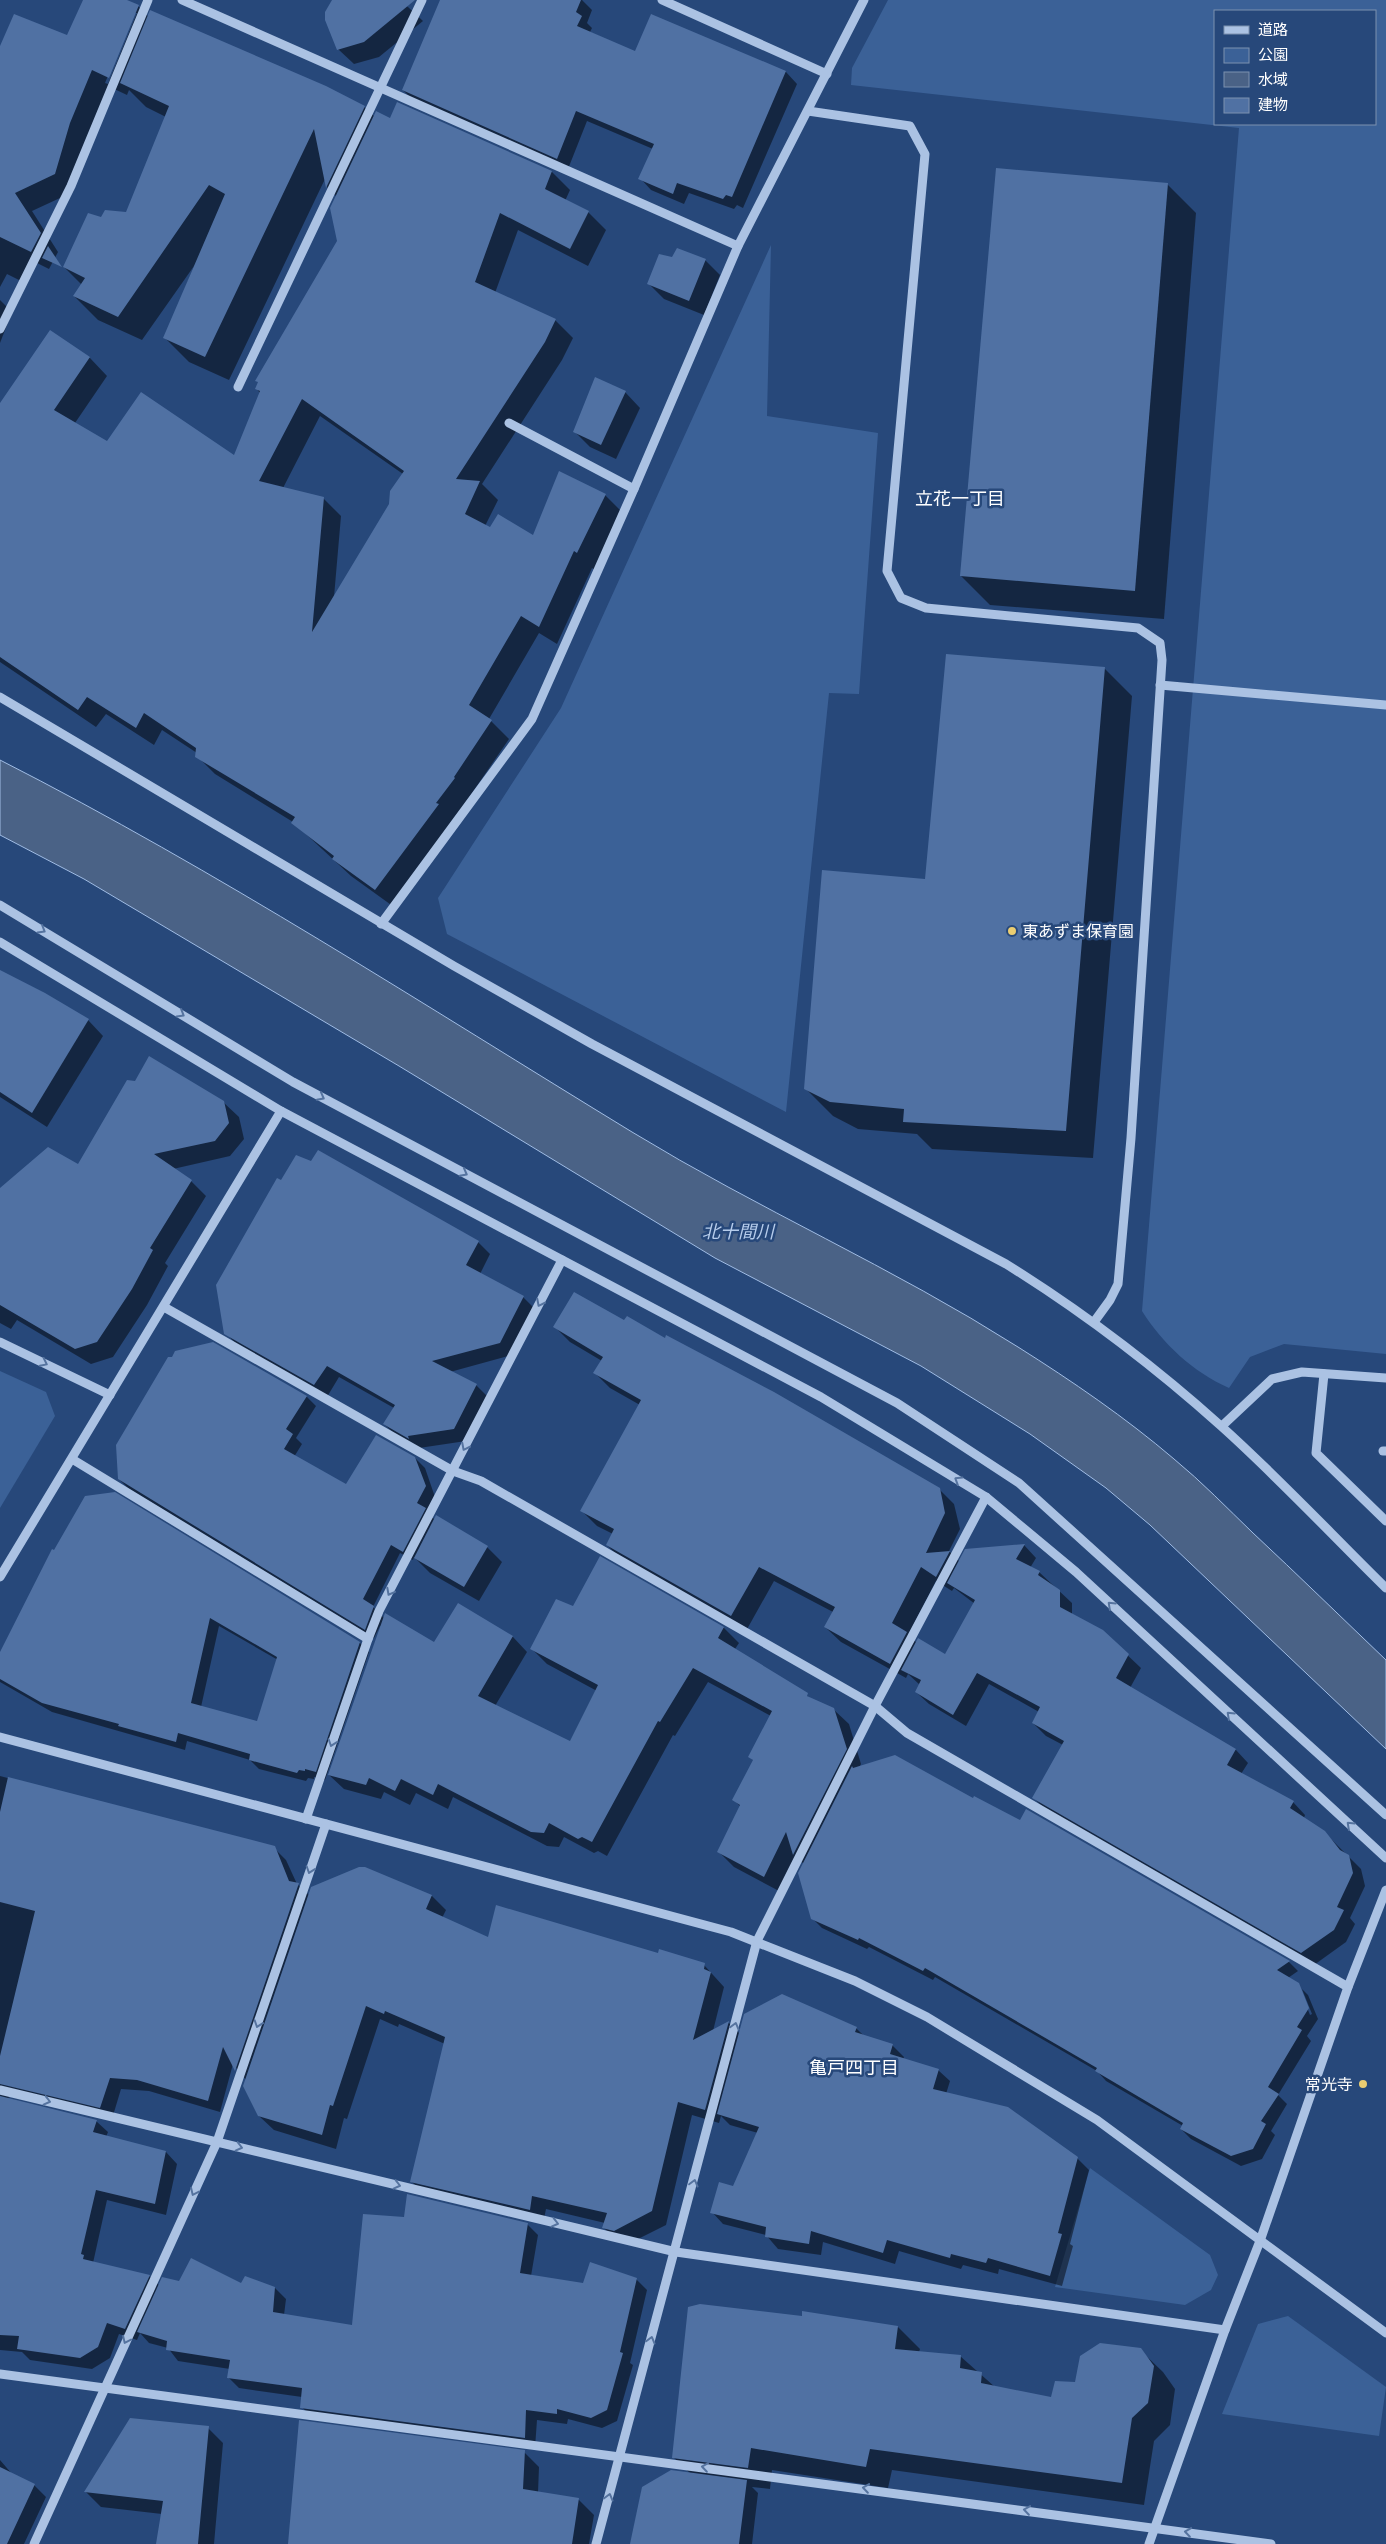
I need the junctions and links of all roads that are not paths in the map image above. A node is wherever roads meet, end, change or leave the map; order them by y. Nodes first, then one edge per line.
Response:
1 (148, 0) edge
2 (182, 0) edge
3 (422, 0) edge
4 (662, 0) edge
5 (864, 0) edge
6 (827, 74) junction
7 (380, 87) junction
8 (808, 112) junction
9 (738, 246) junction
10 (0, 329) edge
11 (238, 387) dead end
12 (509, 423) dead end
13 (634, 489) junction
14 (1160, 685) junction
15 (0, 698) edge
16 (1386, 705) edge
17 (0, 905) edge
18 (381, 924) junction
19 (0, 942) edge
20 (280, 1111) junction
21 (562, 1260) junction
22 (164, 1307) junction
23 (1094, 1322) junction
24 (0, 1342) edge
25 (1324, 1374) junction
26 (1386, 1378) edge
27 (110, 1394) junction
28 (1222, 1426) junction
29 (72, 1459) junction
30 (453, 1471) junction
31 (986, 1497) junction
32 (1386, 1521) edge
33 (0, 1577) edge
34 (1386, 1588) edge
35 (368, 1639) junction
36 (875, 1706) junction
37 (0, 1737) edge
38 (1386, 1816) edge
39 (306, 1819) junction
40 (326, 1824) junction
41 (1386, 1858) edge
42 (1386, 1890) edge
43 (758, 1941) junction
44 (1348, 1987) junction
45 (0, 2090) edge
46 (217, 2142) junction
47 (1260, 2241) junction
48 (676, 2252) junction
49 (1226, 2330) junction
50 (1386, 2333) edge
51 (0, 2374) edge
52 (105, 2388) junction
53 (620, 2455) junction
54 (1155, 2528) junction
55 (34, 2544) edge
56 (596, 2544) edge
57 (1150, 2544) edge
58 (1271, 2544) edge

1 - 10 street
2 - 7 street
3 - 7 street
4 - 6 street
5 - 6 street
6 - 8 street
7 - 9 street
7 - 11 street
8 - 9 street
8 - 14 street
9 - 13 street
12 - 13 street
13 - 18 street
14 - 16 street
14 - 23 street
15 - 18 street
17 -> 38 street
18 - 23 street
19 - 20 street
20 - 21 street
20 - 22 street
21 -> 30 street
31 -> 21 street
22 - 27 street
22 - 30 street
23 - 28 street
24 -> 27 street
25 - 26 street
25 - 28 street
25 - 32 street
27 - 29 street
28 - 34 street
29 - 33 street
29 - 35 street
30 -> 35 street
30 - 36 street
31 - 36 street
41 -> 31 street
35 -> 39 street
36 - 43 street
36 - 44 street
37 - 39 street
39 - 40 street
40 - 43 street
40 -> 46 street
42 - 44 street
43 - 47 street
48 -> 43 street
44 - 47 street
45 -> 46 street
46 -> 48 street
46 -> 52 street
47 - 49 street
47 - 50 street
48 - 49 street
53 -> 48 street
49 - 54 street
51 - 52 street
52 - 53 street
52 - 55 street
54 -> 53 street
56 -> 53 street
54 - 57 street
58 -> 54 street

